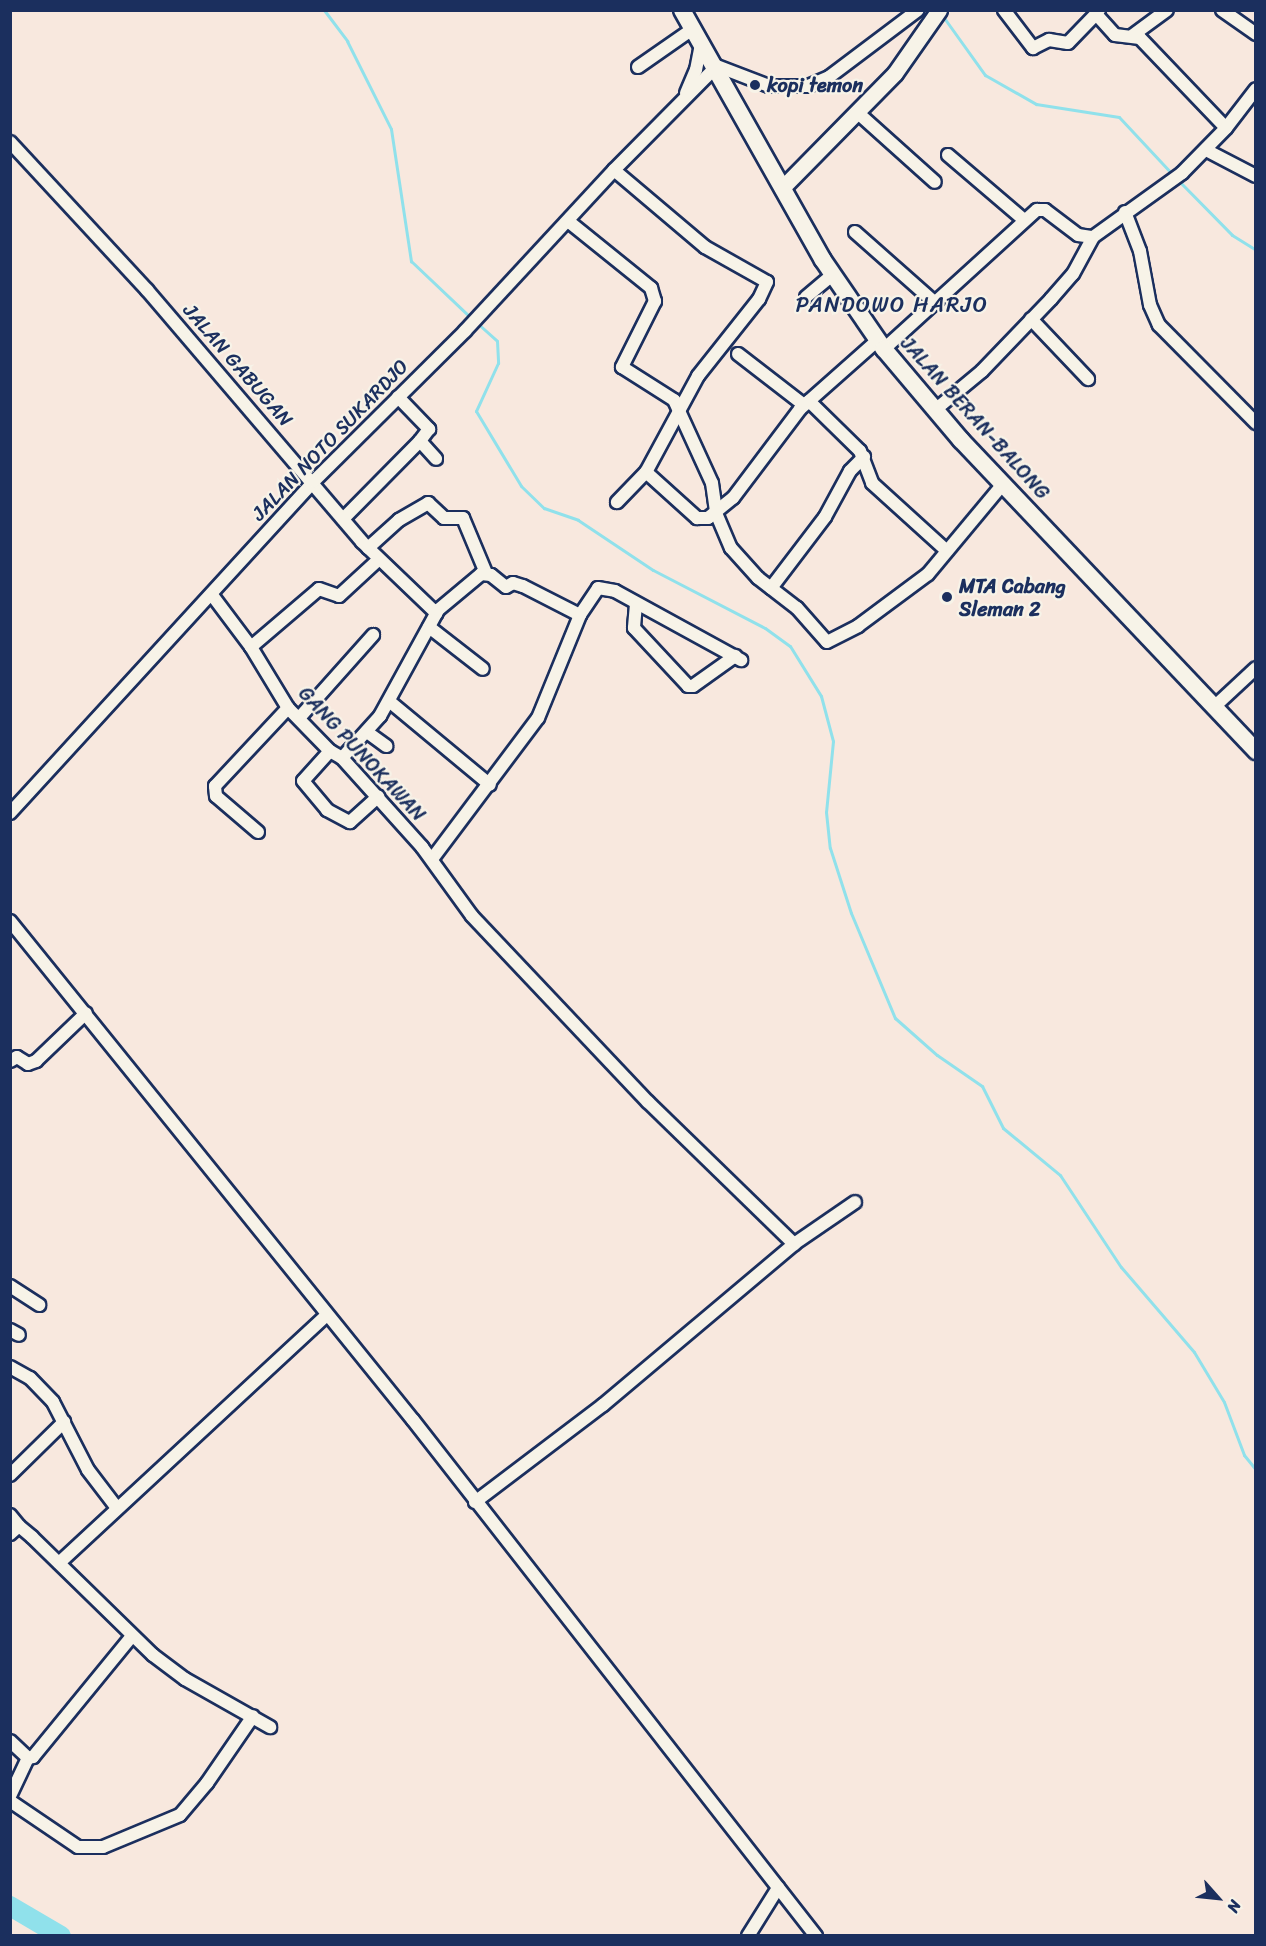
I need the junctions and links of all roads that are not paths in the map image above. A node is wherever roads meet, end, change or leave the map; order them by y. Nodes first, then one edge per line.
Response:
1 (682, 10) edge
2 (918, 10) edge
3 (939, 10) edge
4 (1004, 10) edge
5 (1167, 10) edge
6 (1098, 12) edge
7 (1229, 13) edge
8 (697, 34) junction
9 (1256, 34) edge
10 (1133, 35) junction
11 (717, 66) junction
12 (638, 67) dead end
13 (1256, 89) edge
14 (683, 100) junction
15 (858, 112) junction
16 (1226, 128) junction
17 (10, 142) edge
18 (1206, 150) junction
19 (948, 155) dead end
20 (614, 170) junction
21 (1256, 176) edge
22 (935, 182) dead end
23 (782, 188) junction
24 (1125, 212) junction
25 (1023, 219) junction
26 (568, 221) junction
27 (855, 232) dead end
28 (1093, 237) junction
29 (832, 274) junction
30 (806, 297) dead end
31 (934, 302) junction
32 (1031, 319) junction
33 (881, 345) junction
34 (738, 354) dead end
35 (1088, 379) dead end
36 (398, 397) junction
37 (806, 403) junction
38 (678, 410) junction
39 (935, 410) junction
40 (1256, 423) edge
41 (420, 441) junction
42 (864, 457) junction
43 (436, 459) dead end
44 (646, 472) junction
45 (314, 481) junction
46 (1003, 484) junction
47 (617, 502) dead end
48 (716, 513) junction
49 (343, 519) junction
50 (368, 548) junction
51 (948, 551) junction
52 (378, 560) junction
53 (486, 573) junction
54 (771, 588) junction
55 (212, 595) junction
56 (636, 604) junction
57 (436, 613) junction
58 (580, 615) junction
59 (429, 627) junction
60 (373, 635) dead end
61 (251, 647) junction
62 (1256, 668) edge
63 (483, 669) dead end
64 (389, 701) junction
65 (288, 708) junction
66 (1214, 708) junction
67 (300, 717) junction
68 (367, 732) junction
69 (386, 747) dead end
70 (330, 751) junction
71 (1256, 751) edge
72 (342, 758) junction
73 (490, 785) junction
74 (378, 797) junction
75 (10, 813) edge
76 (258, 832) dead end
77 (432, 859) junction
78 (10, 921) edge
79 (86, 1013) junction
80 (10, 1061) edge
81 (855, 1202) dead end
82 (794, 1244) junction
83 (10, 1286) edge
84 (39, 1305) dead end
85 (326, 1316) junction
86 (10, 1367) edge
87 (64, 1422) junction
88 (10, 1475) edge
89 (476, 1502) junction
90 (117, 1508) junction
91 (10, 1515) edge
92 (15, 1530) edge
93 (59, 1563) junction
94 (132, 1636) junction
95 (253, 1716) junction
96 (270, 1727) dead end
97 (10, 1741) edge
98 (28, 1758) junction
99 (10, 1796) edge
100 (10, 1802) edge
101 (778, 1888) junction
102 (748, 1935) edge
103 (816, 1935) edge

1 - 8 main road, JALAN BERAN-BALONG
2 - 11 street
3 - 15 street
4 - 6 street
5 - 10 street
6 - 10 street
7 - 9 street
8 - 11 main road, JALAN BERAN-BALONG
8 - 12 street
8 - 14 street, JALAN NOTO SUKARDJO
10 - 16 street
11 - 14 street, JALAN NOTO SUKARDJO
11 - 23 main road, JALAN BERAN-BALONG
13 - 16 street
14 - 20 street, JALAN NOTO SUKARDJO
15 - 22 street
15 - 23 street
16 - 18 street
17 - 45 street, JALAN GABUGAN
18 - 21 street
18 - 24 street
19 - 25 street
20 - 26 street, JALAN NOTO SUKARDJO
20 - 38 street
23 - 29 main road, JALAN BERAN-BALONG
24 - 28 street
24 - 40 street
25 - 28 street
25 - 31 street
26 - 36 street, JALAN NOTO SUKARDJO
26 - 38 street
27 - 31 street
28 - 32 street
29 - 30 street
29 - 33 main road, JALAN BERAN-BALONG
31 - 33 street
32 - 35 street
32 - 39 street
33 - 37 street
33 - 39 main road, JALAN BERAN-BALONG
34 - 37 street
36 - 41 street
36 - 45 street, JALAN NOTO SUKARDJO
37 - 42 street
37 - 48 street
38 - 44 street
38 - 48 street
39 - 46 main road, JALAN BERAN-BALONG
41 - 43 street
41 - 49 street
42 - 51 street
42 - 54 street
44 - 47 street
44 - 48 street
45 - 49 street, JALAN GABUGAN
45 - 55 street, JALAN NOTO SUKARDJO
46 - 51 street
46 - 66 main road, JALAN BERAN-BALONG
48 - 54 street
49 - 50 street, JALAN GABUGAN
50 - 52 street, JALAN GABUGAN
50 - 53 street
51 - 54 street
52 - 57 street, JALAN GABUGAN
52 - 61 street
53 - 57 street
53 - 58 street
55 - 61 street, GANG PUNOKAWAN
55 - 75 street, JALAN NOTO SUKARDJO
56 - 56 street
56 - 58 street
57 - 59 street
58 - 73 street
59 - 63 street
59 - 64 street
60 - 67 street
61 - 65 street, GANG PUNOKAWAN
62 - 66 street
64 - 68 street
64 - 73 street
65 - 67 street, GANG PUNOKAWAN
65 - 76 street
66 - 71 main road, JALAN BERAN-BALONG
67 - 70 street, GANG PUNOKAWAN
68 - 69 street
68 - 72 street
70 - 72 street, GANG PUNOKAWAN
70 - 74 street
72 - 74 street, GANG PUNOKAWAN
73 - 77 street
74 - 77 street, GANG PUNOKAWAN
77 - 82 street, GANG PUNOKAWAN
78 - 79 street
79 - 80 street
79 - 85 street
81 - 82 street
82 - 89 street
83 - 84 street
85 - 89 street
85 - 90 street
86 - 87 street
87 - 88 street
87 - 90 street
89 - 101 street
90 - 93 street
91 - 92 street
92 - 93 street
93 - 94 street
94 - 95 street
94 - 98 street
95 - 96 street
95 - 100 street
97 - 98 street
98 - 99 street
101 - 102 street
101 - 103 street

